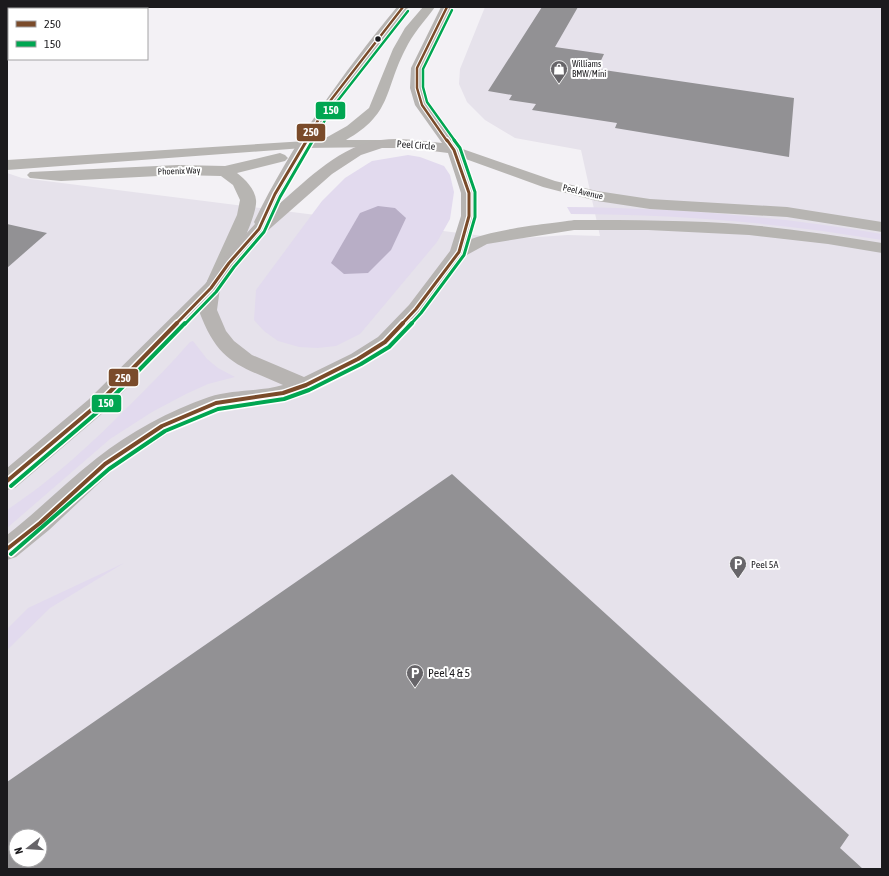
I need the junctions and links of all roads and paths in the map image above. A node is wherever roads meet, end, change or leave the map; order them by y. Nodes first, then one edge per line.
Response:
1 (403, 7) edge
2 (429, 7) edge
3 (447, 7) edge
4 (313, 126) junction
5 (324, 144) junction
6 (381, 144) junction
7 (300, 149) junction
8 (453, 150) junction
9 (68, 160) junction
10 (225, 170) junction
11 (9, 171) edge
12 (882, 227) edge
13 (258, 229) junction
14 (882, 248) edge
15 (459, 252) junction
16 (213, 285) junction
17 (303, 385) junction
18 (7, 481) edge
19 (7, 549) edge

1 - 4 main road
2 - 5 street
3 - 8 main road
4 - 7 main road
4 - 9 street
5 - 6 street
5 - 7 street
6 - 8 main road, Peel Circle
6 - 13 main road, Peel Circle
7 - 9 street
7 - 10 street, Phoenix Way
7 - 13 main road
8 - 12 street, Peel Avenue
8 - 15 main road
9 - 11 street
10 - 11 street, Phoenix Way
10 - 16 street
13 - 16 main road, Peel Circle
14 - 15 street
15 - 17 main road
16 - 17 main road, Peel Circle
16 - 18 main road
17 - 19 main road

